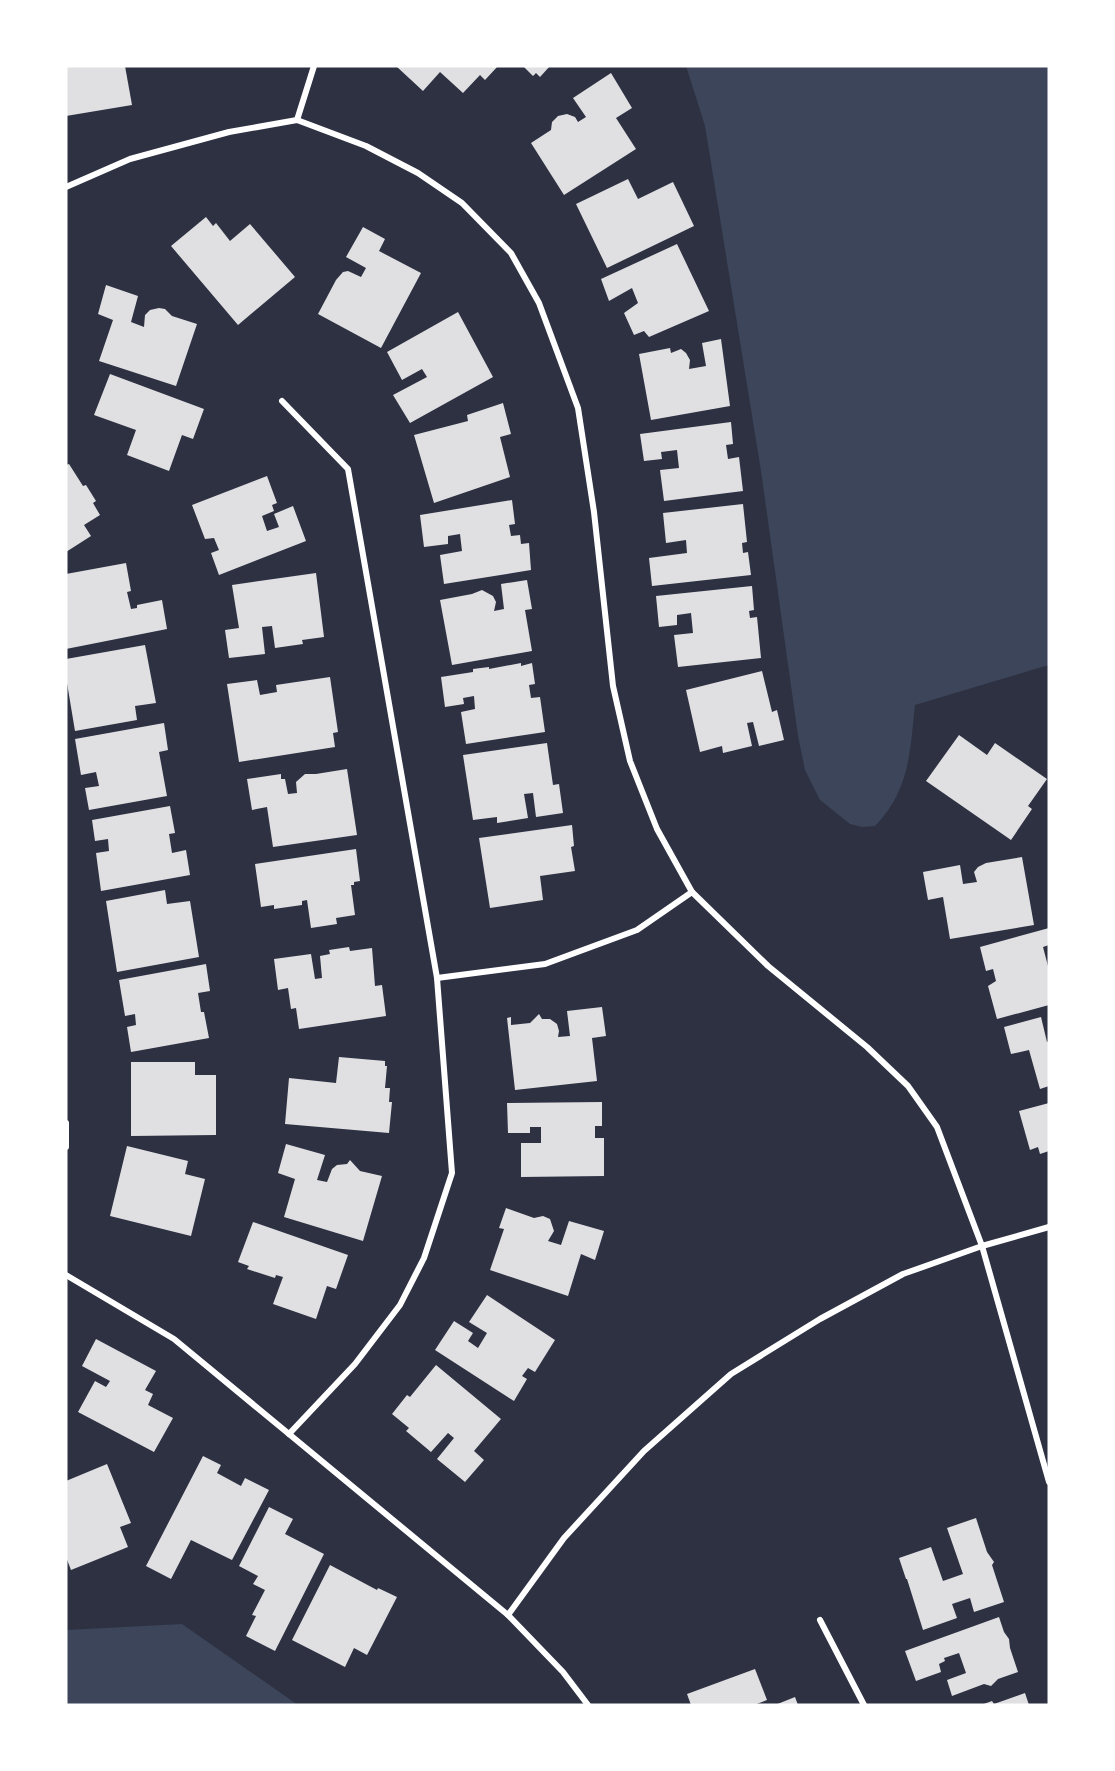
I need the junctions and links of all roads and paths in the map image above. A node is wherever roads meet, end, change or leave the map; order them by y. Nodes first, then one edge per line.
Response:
1 (314, 66) edge
2 (297, 120) junction
3 (66, 187) edge
4 (282, 401) dead end
5 (692, 892) junction
6 (437, 978) junction
7 (66, 1124) edge
8 (66, 1147) edge
9 (1049, 1227) edge
10 (982, 1246) junction
11 (66, 1275) edge
12 (289, 1434) junction
13 (1049, 1482) edge
14 (508, 1616) junction
15 (820, 1620) dead end
16 (588, 1705) edge
17 (864, 1705) edge

1 - 2 street
2 - 3 street
2 - 5 street
4 - 6 street
5 - 6 street
5 - 10 street
6 - 12 street
7 - 8 street
9 - 10 street
10 - 13 street
10 - 14 street
11 - 12 street
12 - 14 street
14 - 16 street
15 - 17 street

